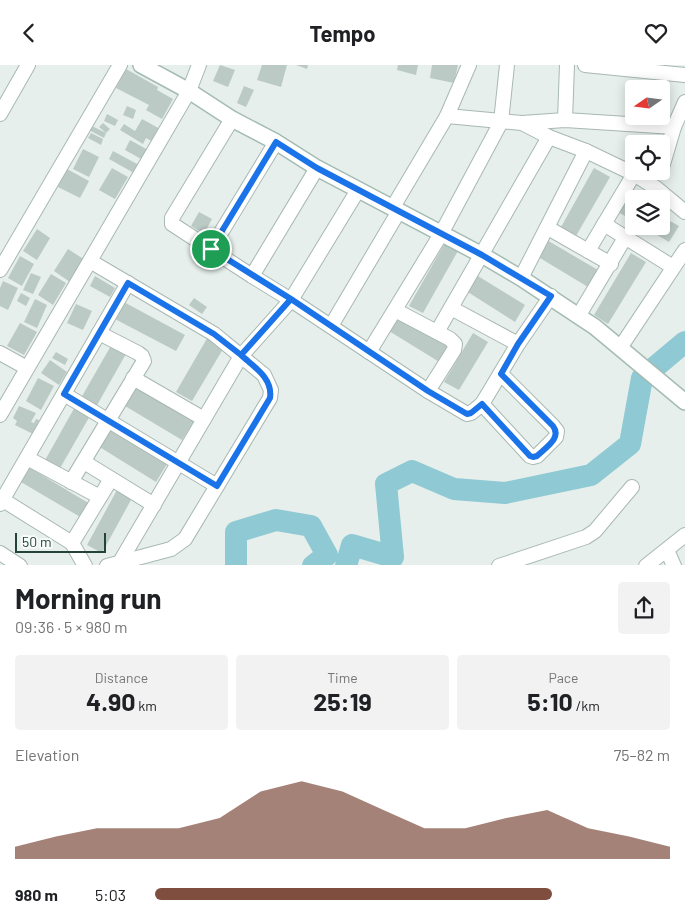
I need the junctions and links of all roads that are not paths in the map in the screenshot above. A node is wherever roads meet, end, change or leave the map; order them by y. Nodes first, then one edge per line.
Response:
1 (28, 65) edge
2 (120, 65) edge
3 (141, 65) edge
4 (199, 65) edge
5 (469, 65) edge
6 (507, 65) edge
7 (568, 65) edge
8 (585, 65) edge
9 (685, 75) edge
10 (189, 91) junction
11 (685, 102) edge
12 (0, 114) edge
13 (447, 116) junction
14 (232, 119) junction
15 (565, 120) junction
16 (501, 122) junction
17 (522, 123) junction
18 (674, 127) junction
19 (549, 137) junction
20 (670, 141) edge
21 (276, 142) junction
22 (586, 151) junction
23 (317, 168) junction
24 (625, 170) edge
25 (630, 180) edge
26 (643, 180) edge
27 (658, 180) edge
28 (656, 188) junction
29 (358, 190) junction
30 (396, 209) junction
31 (685, 212) edge
32 (604, 224) junction
33 (548, 228) junction
34 (441, 234) junction
35 (626, 236) junction
36 (211, 249) junction
37 (685, 250) edge
38 (588, 251) junction
39 (482, 255) junction
40 (90, 261) junction
41 (611, 264) junction
42 (673, 267) junction
43 (0, 270) edge
44 (252, 276) junction
45 (521, 278) junction
46 (128, 283) junction
47 (551, 296) junction
48 (291, 299) junction
49 (451, 308) junction
50 (395, 310) junction
51 (579, 315) junction
52 (331, 326) junction
53 (437, 332) junction
54 (100, 333) junction
55 (518, 344) junction
56 (620, 348) junction
57 (368, 352) junction
58 (0, 353) edge
59 (241, 355) junction
60 (27, 368) junction
61 (501, 374) junction
62 (133, 378) junction
63 (428, 391) junction
64 (64, 394) junction
65 (685, 402) edge
66 (482, 404) junction
67 (0, 415) edge
68 (204, 419) junction
69 (108, 421) junction
70 (27, 458) junction
71 (84, 462) junction
72 (178, 462) junction
73 (112, 479) junction
74 (71, 482) junction
75 (217, 486) junction
76 (632, 487) dead end
77 (100, 497) junction
78 (2, 502) edge
79 (154, 505) junction
80 (685, 535) edge
81 (72, 543) junction
82 (667, 550) junction
83 (0, 553) edge
84 (114, 564) edge
85 (20, 565) edge
86 (85, 565) edge
87 (499, 565) edge
88 (646, 565) edge
89 (674, 565) edge

1 - 12 street
2 - 43 street
3 - 10 main road
4 - 10 street
5 - 13 street
6 - 16 street
7 - 15 street
8 - 9 street
10 - 14 main road
10 - 40 street
11 - 18 street
13 - 16 street
13 - 30 street
14 - 21 main road
14 - 36 street
15 - 17 street
15 - 18 street
16 - 17 street
16 - 34 street
17 - 19 street
18 - 20 street
19 - 22 street
19 - 39 street
21 - 23 main road
21 - 36 street
22 - 24 street
22 - 33 street
23 - 29 main road
23 - 44 street
25 - 32 street
26 - 28 street
27 - 28 street
28 - 31 street
29 - 30 main road
29 - 48 street
30 - 34 main road
30 - 52 street
32 - 35 street
32 - 38 street
33 - 38 street
33 - 45 street
34 - 39 main road
34 - 50 street
35 - 41 street
35 - 42 street
36 - 44 street
37 - 42 street
38 - 41 street
39 - 45 main road
39 - 49 street
40 - 46 street
40 - 60 street
41 - 51 street
42 - 56 street
44 - 48 street
45 - 47 main road
46 - 54 street
46 - 59 street
47 - 51 main road
47 - 55 street
48 - 52 street
48 - 59 street
49 - 53 street
49 - 55 street
50 - 53 street
50 - 57 street
51 - 56 main road
52 - 57 street
53 - 63 street
54 - 62 street
54 - 64 street
55 - 61 street
56 - 65 main road
57 - 63 street
58 - 60 street
59 - 68 street
59 - 75 street
60 - 67 street
61 - 66 street
61 - 66 street
62 - 68 street
62 - 69 street
63 - 66 street
64 - 69 street
64 - 70 street
68 - 72 street
69 - 71 street
69 - 72 street
70 - 74 street
70 - 78 street
71 - 73 street
71 - 74 street
72 - 75 street
72 - 79 street
73 - 77 street
73 - 79 street
74 - 77 street
75 - 84 street
76 - 87 street
77 - 81 street
78 - 81 street
79 - 84 street
80 - 82 street
81 - 86 street
82 - 88 street
82 - 89 street
83 - 85 street

